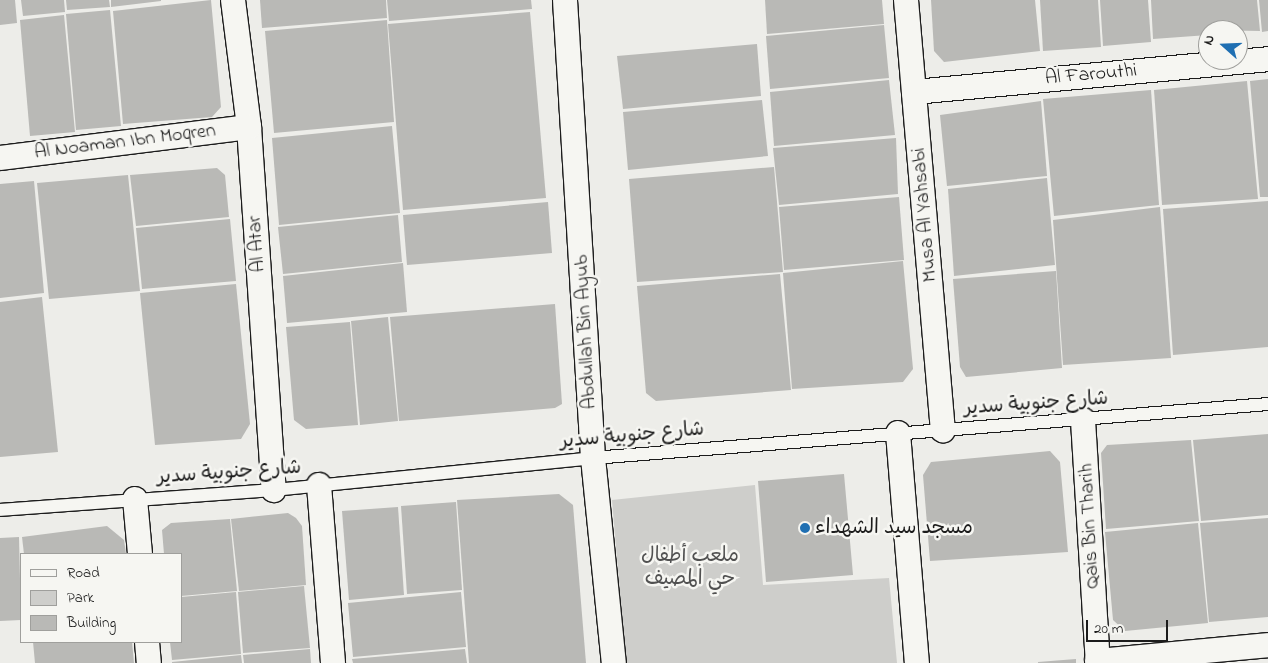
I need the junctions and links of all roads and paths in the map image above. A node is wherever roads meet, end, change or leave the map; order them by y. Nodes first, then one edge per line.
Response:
1 (233, 0) edge
2 (564, 0) edge
3 (906, 0) edge
4 (1268, 59) edge
5 (914, 92) junction
6 (249, 127) junction
7 (0, 158) edge
8 (1268, 404) edge
9 (1083, 420) junction
10 (943, 430) junction
11 (898, 433) junction
12 (593, 458) junction
13 (318, 485) junction
14 (274, 490) junction
15 (135, 499) junction
16 (0, 510) edge
17 (140, 553) edge
18 (147, 643) edge
19 (1268, 645) edge
20 (1098, 662) edge
21 (149, 663) edge
22 (333, 663) edge
23 (614, 663) edge
24 (917, 663) edge

1 - 6 street, Al Atar
2 - 12 street, Abdullah Bin Ayub
3 - 5 street, Musa Al Yahsabi
4 - 5 street, Al Farouthi
5 - 10 street, Musa Al Yahsabi
6 - 7 street, Al Noaman Ibn Moqren
6 - 14 street, Al Atar
8 - 9 lane, شارع جنوبية سدير
9 - 10 lane, شارع جنوبية سدير
9 - 20 street, Qais Bin Tharih
10 - 11 lane, شارع جنوبية سدير
11 - 12 lane, شارع جنوبية سدير
11 - 24 street
12 - 13 lane, شارع جنوبية سدير
12 - 23 street, Abdullah Bin Ayub
13 - 14 lane, شارع جنوبية سدير
13 - 22 street
14 - 15 lane, شارع جنوبية سدير
15 - 16 lane, شارع جنوبية سدير
15 - 17 street
18 - 21 street
19 - 20 street

